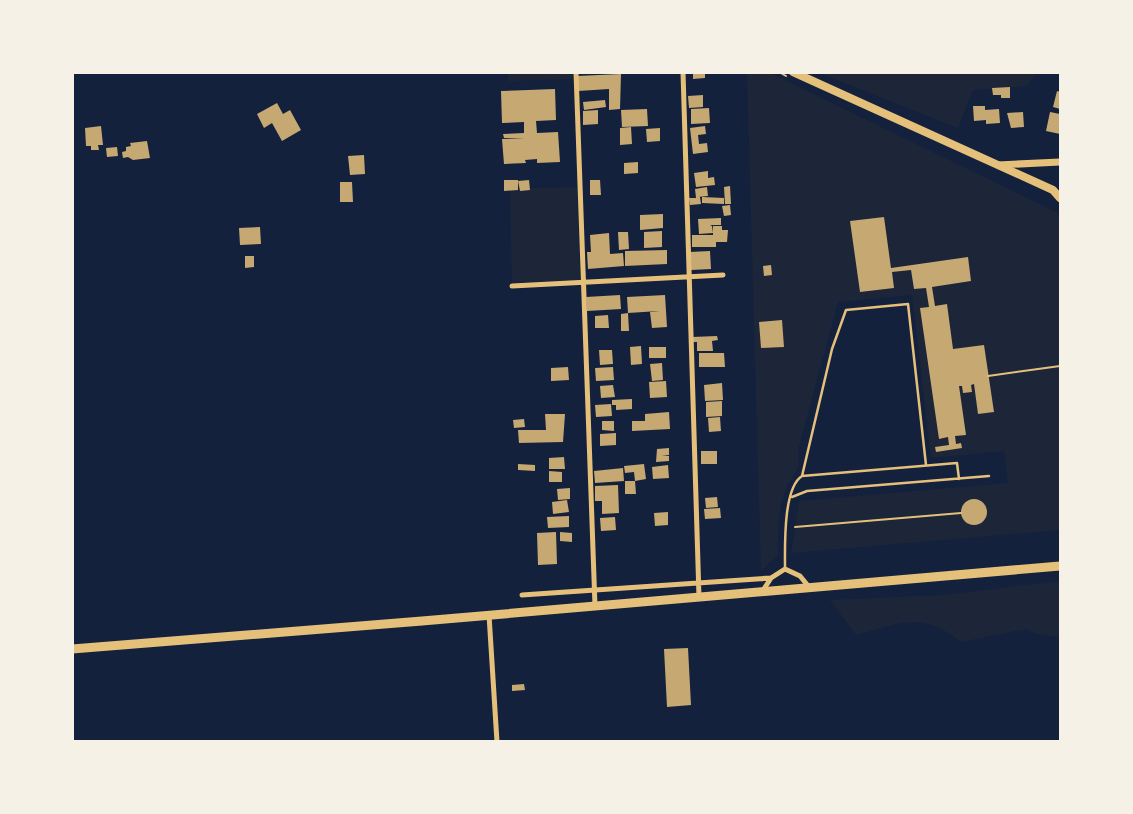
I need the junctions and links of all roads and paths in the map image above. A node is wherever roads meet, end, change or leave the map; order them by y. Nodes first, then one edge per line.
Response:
1 (576, 72) edge
2 (683, 72) edge
3 (793, 72) edge
4 (1060, 162) edge
5 (998, 165) junction
6 (1060, 198) edge
7 (723, 275) dead end
8 (688, 277) junction
9 (583, 283) junction
10 (512, 286) dead end
11 (1060, 366) edge
12 (988, 376) dead end
13 (926, 465) junction
14 (802, 476) junction
15 (989, 476) dead end
16 (959, 479) junction
17 (791, 498) junction
18 (961, 513) dead end
19 (795, 527) dead end
20 (1060, 566) edge
21 (785, 569) junction
22 (771, 578) junction
23 (698, 582) junction
24 (810, 588) junction
25 (594, 590) junction
26 (762, 592) junction
27 (522, 595) dead end
28 (699, 597) junction
29 (595, 606) junction
30 (489, 615) junction
31 (72, 649) edge
32 (497, 742) edge

1 - 9 street
2 - 8 street
3 - 5 main road
4 - 5 street
5 - 6 main road
7 - 8 street
8 - 9 street
8 - 23 street
9 - 10 street
9 - 25 street
11 - 12 path
13 - 14 lane
13 - 14 lane
13 - 16 lane
14 - 17 lane
15 - 16 lane
16 - 17 lane
17 - 21 lane
18 - 19 path
20 - 24 main road
21 - 22 street
21 - 24 street
22 - 23 street
22 - 26 street
23 - 25 street
23 - 28 street
24 - 26 main road
25 - 27 street
25 - 29 street
26 - 28 main road
28 - 29 main road
29 - 30 main road
30 - 31 main road
30 - 32 street

